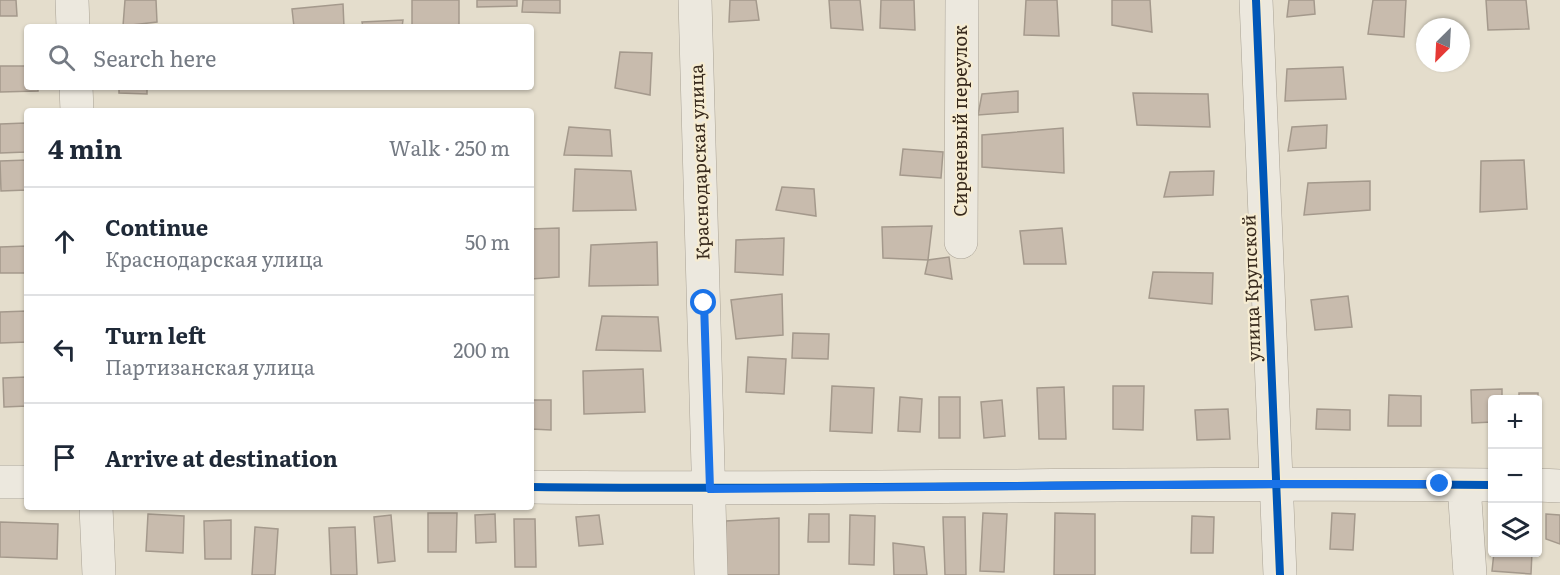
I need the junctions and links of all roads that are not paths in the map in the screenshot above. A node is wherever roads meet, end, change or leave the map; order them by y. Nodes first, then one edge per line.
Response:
1 (72, 0) edge
2 (695, 0) edge
3 (962, 0) edge
4 (1256, 0) edge
5 (73, 24) edge
6 (76, 90) edge
7 (77, 108) edge
8 (961, 242) dead end
9 (0, 482) edge
10 (24, 482) edge
11 (1275, 484) junction
12 (1478, 485) edge
13 (1542, 485) edge
14 (1560, 486) edge
15 (534, 487) edge
16 (710, 489) junction
17 (96, 510) edge
18 (99, 575) edge
19 (711, 575) edge
20 (1280, 575) edge
21 (1470, 575) edge

1 - 5 street
2 - 16 street, Краснодарская улица
3 - 8 street, Сиреневый переулок
4 - 11 street, улица Крупской
6 - 7 street
9 - 10 street
11 - 12 street
11 - 16 street
11 - 20 street, улица Крупской
12 - 21 street
13 - 14 street
15 - 16 street
16 - 19 street, Краснодарская улица
17 - 18 street

